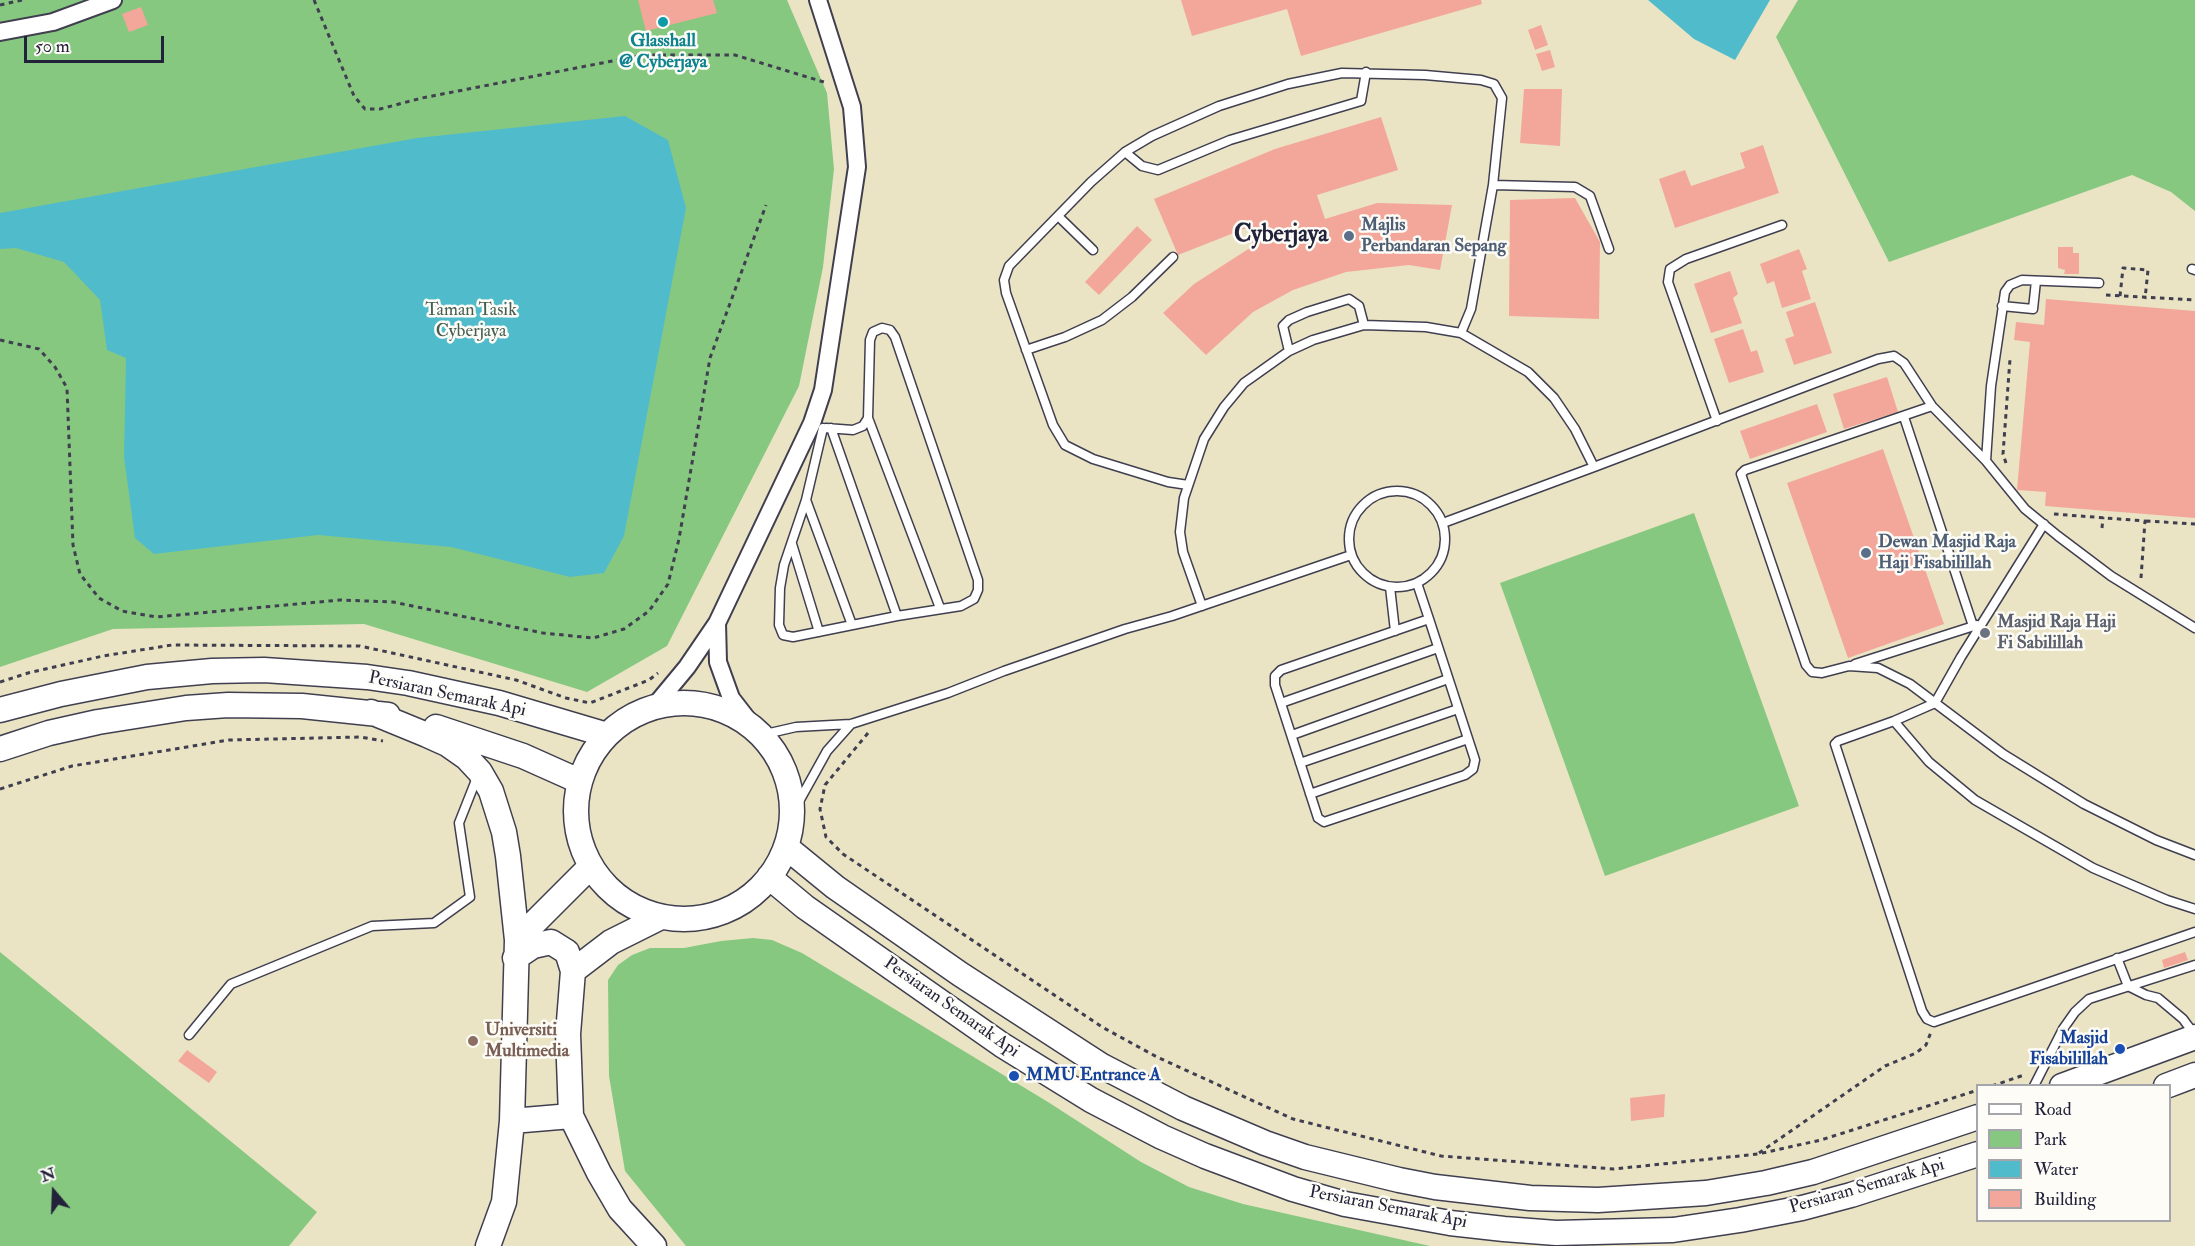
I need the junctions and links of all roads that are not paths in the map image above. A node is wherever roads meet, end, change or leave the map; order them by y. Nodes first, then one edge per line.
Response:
1 (113, 0) edge
2 (818, 0) edge
3 (0, 32) edge
4 (1366, 72) junction
5 (1125, 152) junction
6 (1493, 185) junction
7 (1058, 216) junction
8 (1782, 225) dead end
9 (1609, 249) dead end
10 (1093, 250) dead end
11 (1173, 257) dead end
12 (2036, 281) junction
13 (2099, 283) dead end
14 (2002, 306) junction
15 (1364, 325) junction
16 (1461, 333) junction
17 (1026, 350) junction
18 (1289, 351) junction
19 (1932, 406) junction
20 (1904, 417) junction
21 (868, 418) junction
22 (1717, 421) junction
23 (822, 426) junction
24 (1986, 461) junction
25 (1594, 467) junction
26 (1188, 485) junction
27 (806, 500) junction
28 (1443, 523) junction
29 (2044, 524) junction
30 (791, 543) junction
31 (1351, 555) junction
32 (1417, 583) junction
33 (1390, 587) junction
34 (1202, 606) junction
35 (940, 608) junction
36 (897, 616) junction
37 (1429, 618) junction
38 (717, 623) junction
39 (1983, 623) junction
40 (852, 625) junction
41 (1973, 626) junction
42 (2195, 628) edge
43 (1395, 631) junction
44 (819, 632) junction
45 (1438, 648) junction
46 (1849, 666) junction
47 (1448, 679) junction
48 (1281, 703) junction
49 (1935, 703) junction
50 (653, 708) junction
51 (1458, 709) junction
52 (0, 710) edge
53 (371, 712) junction
54 (1894, 721) junction
55 (852, 724) junction
56 (758, 732) junction
57 (607, 735) junction
58 (1292, 735) junction
59 (1468, 739) junction
60 (0, 749) edge
61 (1300, 763) junction
62 (480, 772) junction
63 (579, 781) junction
64 (1310, 794) junction
65 (792, 814) junction
66 (786, 847) junction
67 (2195, 855) edge
68 (590, 867) junction
69 (769, 878) junction
70 (2195, 909) edge
71 (661, 917) junction
72 (2195, 932) edge
73 (516, 949) junction
74 (2117, 958) junction
75 (2195, 965) edge
76 (573, 971) junction
77 (2128, 986) junction
78 (189, 1035) dead end
79 (2195, 1036) edge
80 (2035, 1084) edge
81 (2067, 1084) edge
82 (572, 1116) junction
83 (1976, 1117) edge
84 (512, 1121) junction
85 (1976, 1154) edge
86 (1569, 1200) junction
87 (1598, 1200) junction
88 (1581, 1239) edge
89 (1609, 1239) edge
90 (488, 1246) edge
91 (654, 1246) edge

1 - 3 street
2 - 23 street
4 - 5 lane
4 - 5 lane
4 - 6 lane
5 - 7 lane
6 - 9 lane
6 - 16 lane
7 - 10 lane
7 - 17 lane
8 - 22 lane
11 - 17 lane
12 - 13 lane
12 - 14 lane
12 - 14 lane
14 - 24 lane
15 - 16 lane
15 - 18 lane
15 - 18 lane
16 - 25 lane
17 - 26 lane
18 - 26 lane
19 - 20 lane
19 - 22 lane
19 - 24 lane
20 - 41 lane
20 - 46 lane
21 - 23 lane
21 - 35 lane
21 - 35 lane
22 - 25 lane
23 - 27 lane
23 - 36 lane
23 - 38 street
24 - 29 lane
25 - 28 lane
26 - 34 lane
27 - 30 lane
27 - 40 lane
28 - 31 lane
28 - 32 lane
29 - 39 lane
29 - 42 lane
30 - 44 lane
30 - 44 lane
31 - 33 lane
31 - 34 lane
32 - 33 lane
32 - 37 lane
33 - 43 lane
34 - 55 lane
35 - 36 lane
36 - 40 lane
37 - 43 lane
37 - 45 lane
38 - 50 street
38 - 56 street
39 - 41 lane
39 - 49 lane
40 - 44 lane
41 - 46 lane
43 - 48 lane
45 - 47 lane
45 - 48 lane
46 - 49 lane
47 - 51 lane
47 - 58 lane
48 - 58 lane
49 - 54 lane
49 - 67 lane
50 - 56 main road
50 - 57 main road
51 - 59 lane
51 - 61 lane
52 - 57 main road, Persiaran Semarak Api
53 - 60 main road, Persiaran Semarak Api
53 - 62 main road
53 - 63 main road, Persiaran Semarak Api
54 - 70 lane
54 - 74 lane
55 - 56 lane
55 - 65 lane
56 - 65 main road
57 - 63 main road
58 - 61 lane
59 - 64 lane
59 - 64 lane
61 - 64 lane
62 - 73 main road
62 - 78 lane
63 - 68 main road
65 - 66 main road
66 - 69 main road
66 - 86 main road, Persiaran Semarak Api
68 - 71 main road
68 - 73 main road
69 - 71 main road
69 - 88 main road, Persiaran Semarak Api
71 - 76 main road
72 - 74 lane
73 - 76 main road
73 - 84 main road
74 - 77 lane
75 - 77 lane
76 - 82 main road
77 - 79 lane
77 - 80 lane
79 - 81 main road
82 - 84 main road
82 - 91 main road
83 - 87 main road, Persiaran Semarak Api
84 - 90 main road
85 - 89 main road, Persiaran Semarak Api
86 - 87 main road, Persiaran Semarak Api
86 - 88 main road
87 - 89 main road
88 - 89 main road, Persiaran Semarak Api

